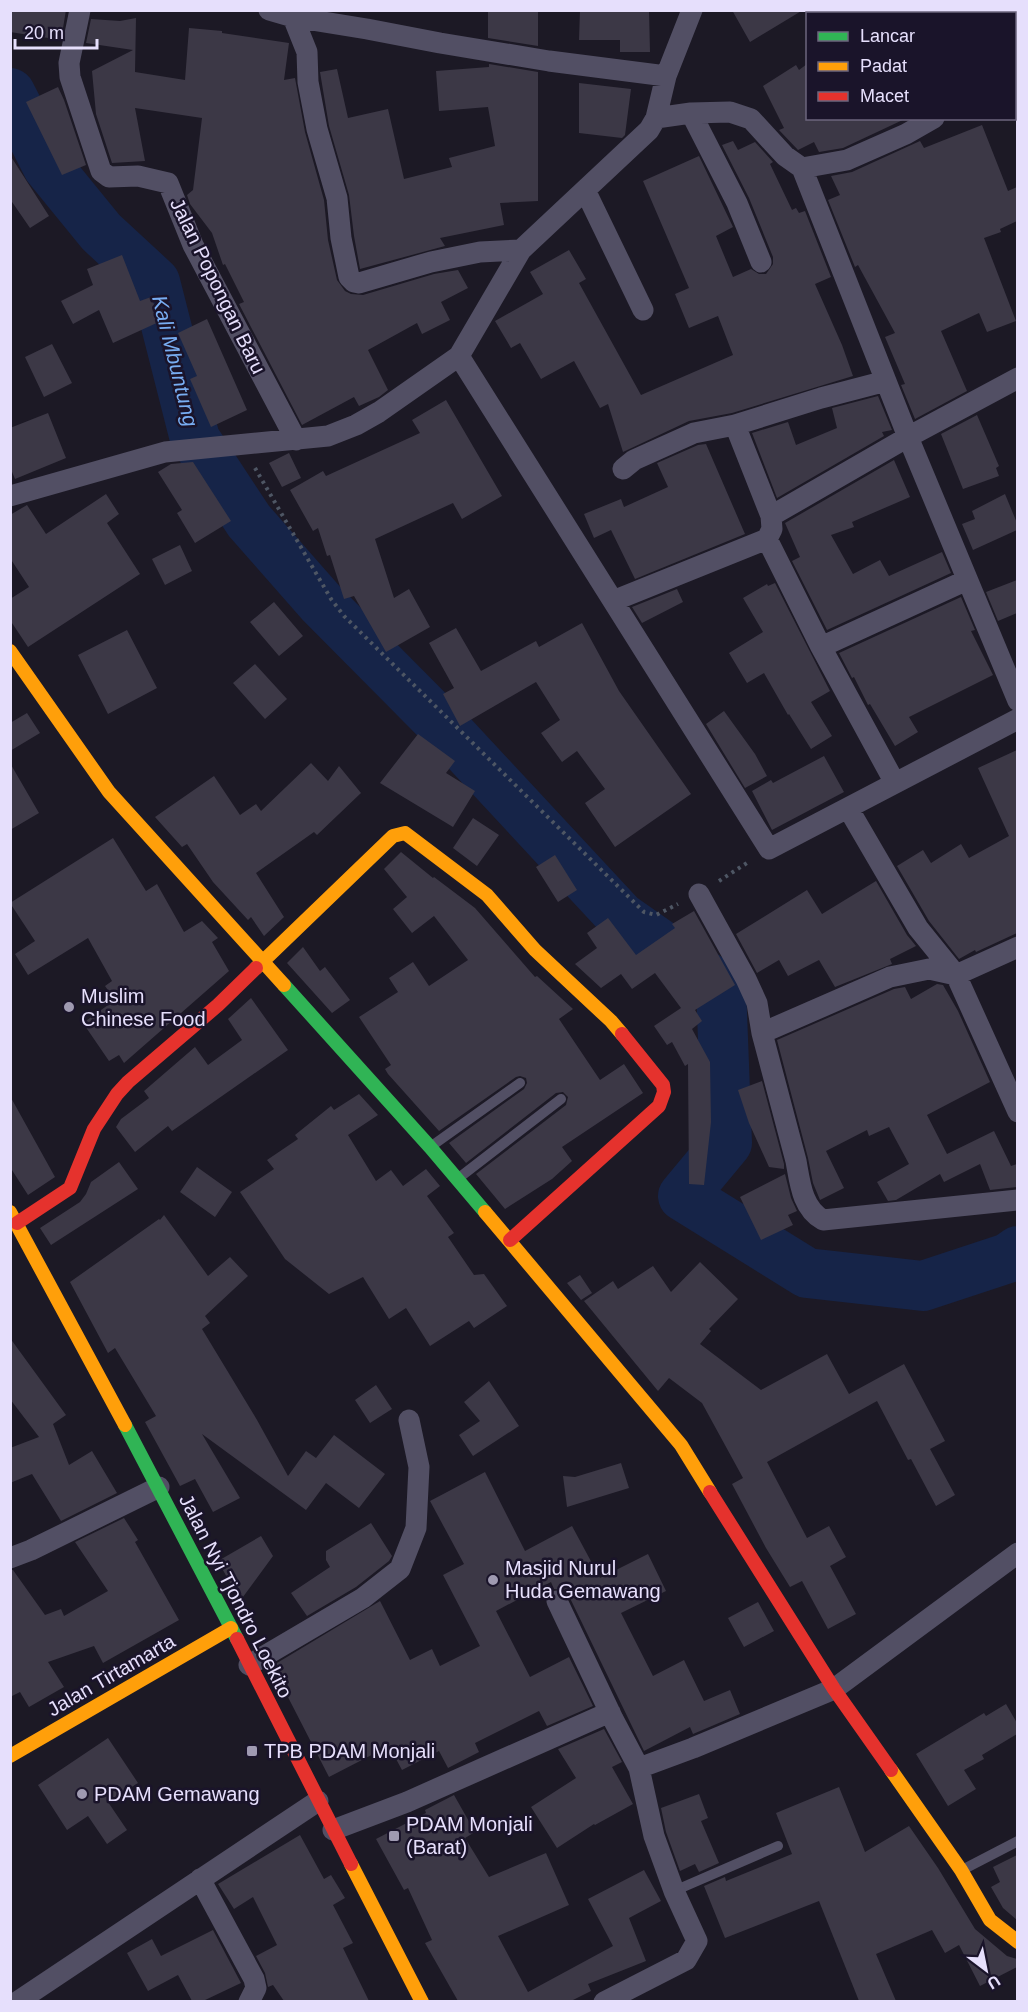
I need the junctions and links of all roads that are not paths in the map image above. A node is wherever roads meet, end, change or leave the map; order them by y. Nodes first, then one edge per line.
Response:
1 (80, 10) edge
2 (269, 10) edge
3 (692, 10) edge
4 (293, 17) junction
5 (369, 20) edge
6 (666, 76) junction
7 (691, 113) junction
8 (656, 118) junction
9 (930, 120) edge
10 (802, 168) junction
11 (585, 190) junction
12 (520, 250) junction
13 (761, 262) dead end
14 (643, 310) dead end
15 (459, 356) junction
16 (1017, 378) edge
17 (886, 381) junction
18 (735, 425) junction
19 (908, 437) junction
20 (296, 440) junction
21 (623, 469) dead end
22 (10, 496) edge
23 (771, 516) junction
24 (767, 539) junction
25 (968, 580) junction
26 (613, 601) junction
27 (821, 647) junction
28 (10, 651) edge
29 (1017, 701) edge
30 (1017, 719) edge
31 (895, 783) junction
32 (848, 808) junction
33 (699, 894) road end
34 (1017, 947) edge
35 (263, 962) junction
36 (956, 975) junction
37 (762, 1033) junction
38 (520, 1083) dead end
39 (561, 1099) dead end
40 (1017, 1112) edge
41 (430, 1147) junction
42 (457, 1179) junction
43 (1017, 1200) edge
44 (14, 1217) edge
45 (510, 1240) junction
46 (409, 1420) dead end
47 (159, 1487) junction
48 (1017, 1553) edge
49 (10, 1558) edge
50 (557, 1601) dead end
51 (231, 1628) junction
52 (249, 1665) junction
53 (834, 1689) junction
54 (610, 1712) junction
55 (10, 1756) edge
56 (639, 1768) junction
57 (318, 1800) junction
58 (333, 1830) junction
59 (1017, 1841) edge
60 (778, 1846) dead end
61 (961, 1870) junction
62 (200, 1879) junction
63 (674, 1891) junction
64 (1017, 1942) edge
65 (630, 1996) edge
66 (17, 2001) edge
67 (249, 2001) edge
68 (422, 2001) edge
69 (604, 2001) edge

1 - 20 street, Jalan Popongan Baru
2 - 4 street
3 - 6 street
4 - 5 street
4 - 12 street
5 - 6 street
6 - 8 street
7 - 8 street
7 - 10 street
7 - 13 street
8 - 11 street
9 - 10 street
10 - 17 street
11 - 12 street
11 - 14 street
12 - 15 street
15 - 20 street
15 - 26 street
16 - 19 street
17 - 18 street
17 - 19 street
18 - 21 street
18 - 23 street
19 - 23 street
19 - 25 street
20 - 22 street
23 - 24 street
24 - 26 street
24 - 27 street
25 - 27 street
25 - 29 street
26 - 32 street
27 - 31 street
28 - 35 street
30 - 31 street
31 - 32 street
32 - 36 street
33 - 37 street
34 - 36 street
35 - 41 street
35 - 44 street
35 - 45 street
36 - 37 street
36 - 40 street
37 - 43 street
38 - 41 lane
39 - 42 lane
41 - 42 street
42 - 45 street
44 - 47 street, Jalan Nyi Tjondro Loekito
45 - 53 street
46 - 52 street
47 - 49 street
47 - 51 street, Jalan Nyi Tjondro Loekito
48 - 53 street
50 - 54 street
51 - 52 street, Jalan Nyi Tjondro Loekito
51 - 55 street, Jalan Tirtamarta
52 - 57 street, Jalan Nyi Tjondro Loekito
53 - 56 street
53 - 61 street
54 - 56 street
54 - 58 street
56 - 63 street
57 - 58 street, Jalan Nyi Tjondro Loekito
57 - 62 street
58 - 68 street, Jalan Nyi Tjondro Loekito
59 - 61 lane
60 - 63 lane
61 - 64 street
62 - 66 street
62 - 67 street
63 - 65 street
65 - 69 street

